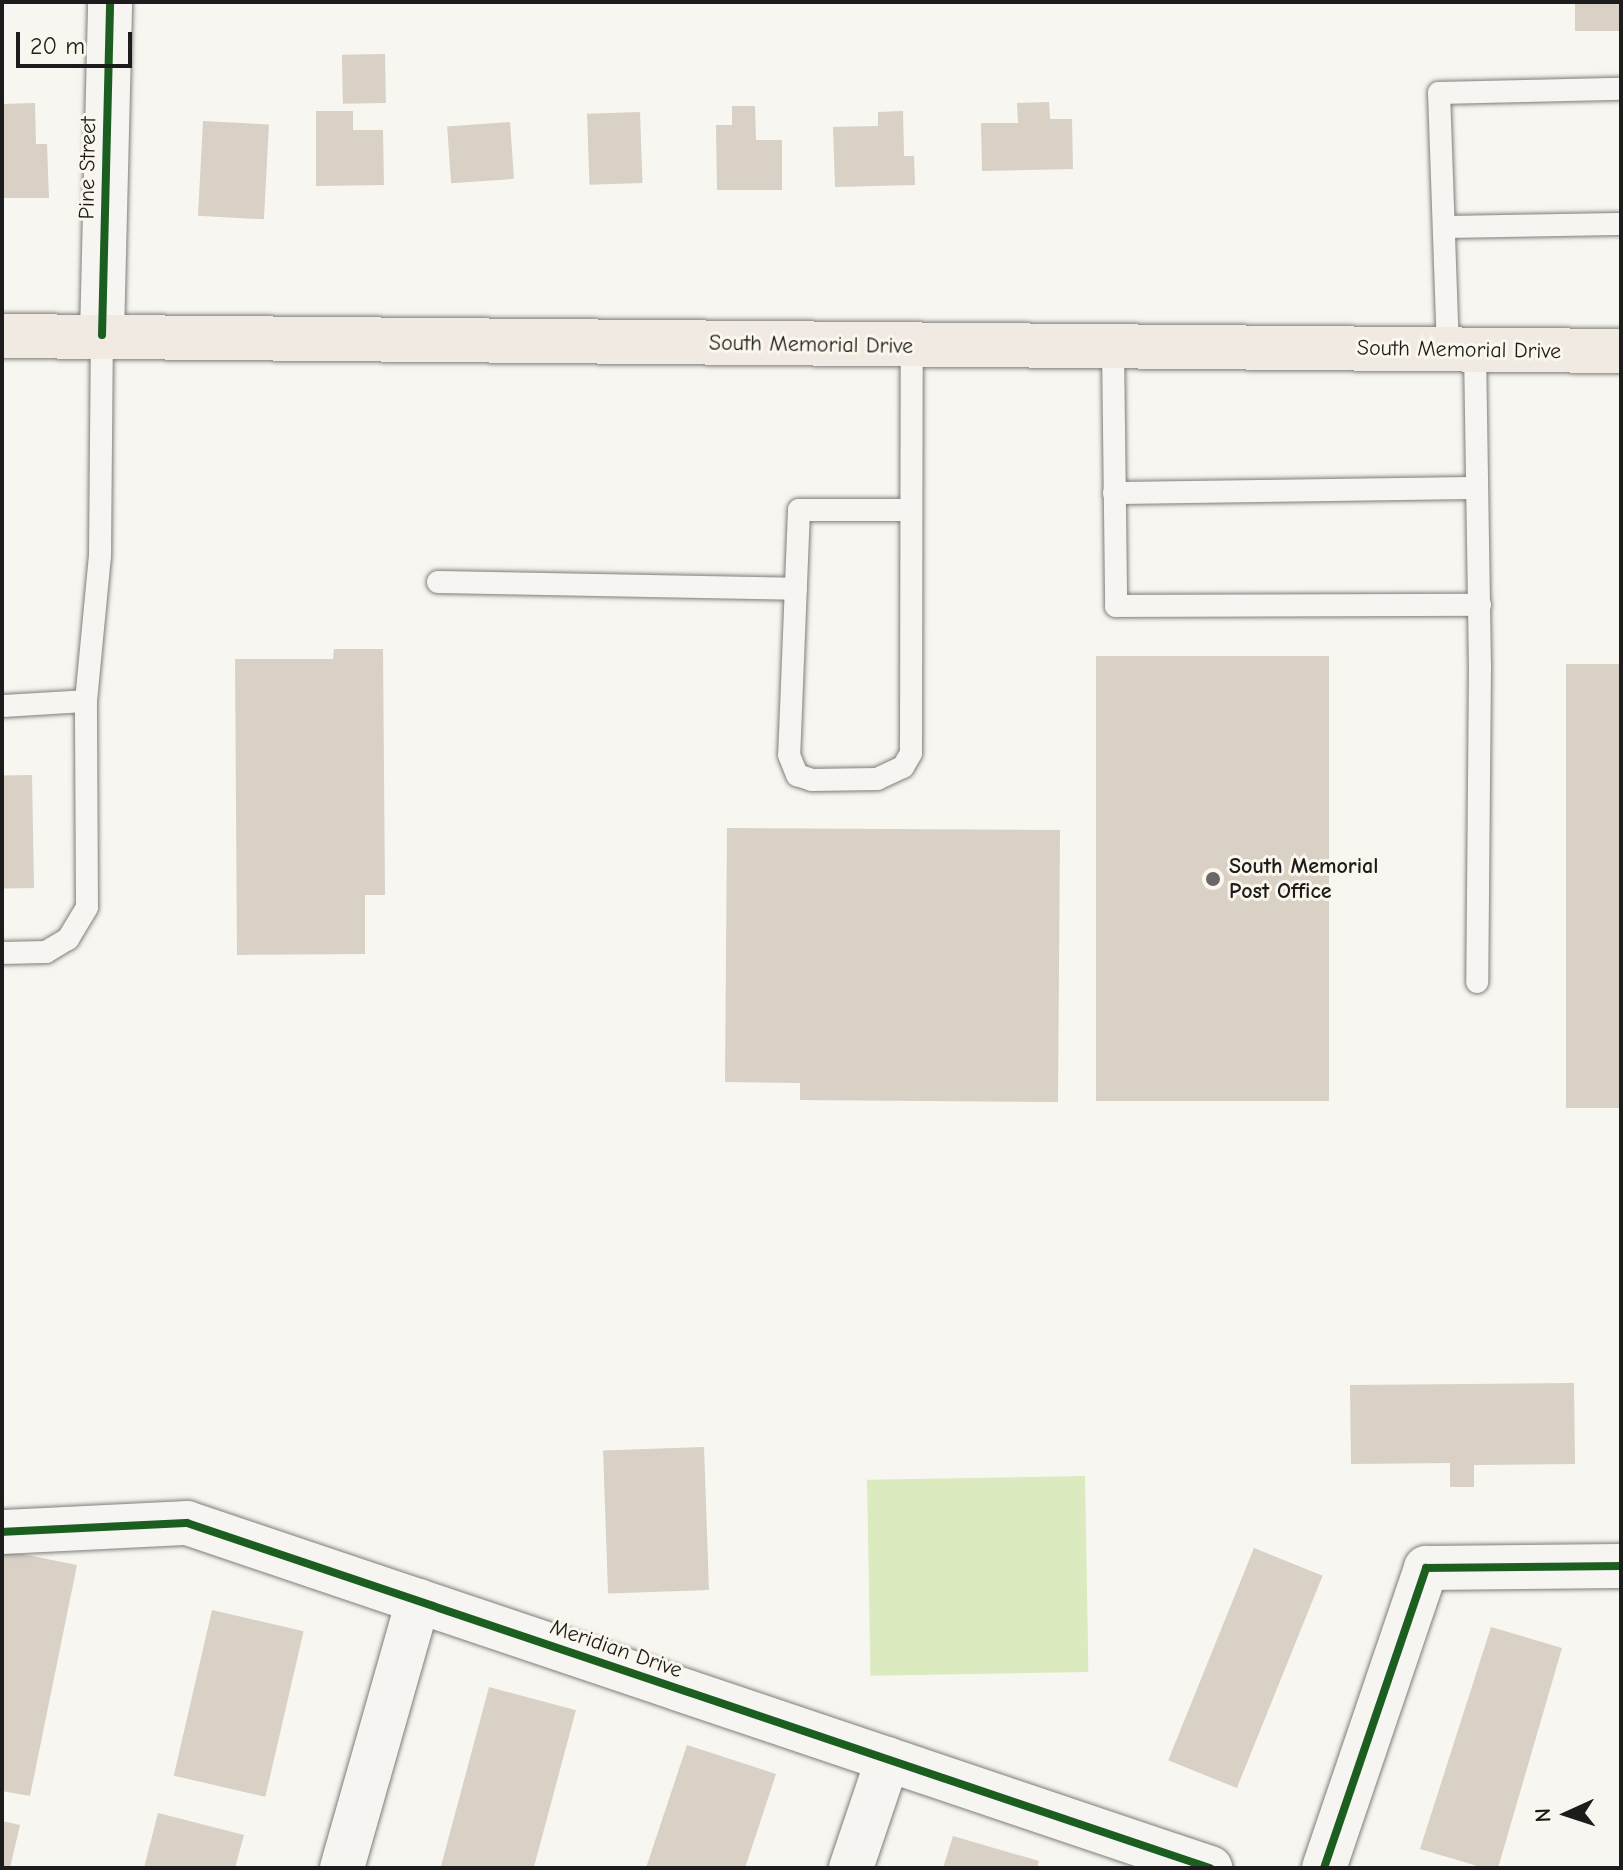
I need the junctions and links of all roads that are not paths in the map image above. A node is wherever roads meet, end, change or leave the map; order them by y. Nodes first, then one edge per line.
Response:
1 (110, 2) edge
2 (1621, 89) edge
3 (1621, 224) edge
4 (1444, 227) junction
5 (102, 335) junction
6 (2, 336) edge
7 (1113, 346) junction
8 (912, 347) junction
9 (1462, 350) junction
10 (1621, 351) edge
11 (1477, 488) junction
12 (1114, 493) junction
13 (911, 510) junction
14 (438, 582) dead end
15 (796, 589) junction
16 (1480, 605) junction
17 (86, 701) junction
18 (2, 706) edge
19 (2, 953) edge
20 (1477, 982) dead end
21 (2, 1532) edge
22 (1621, 1566) edge
23 (418, 1601) junction
24 (888, 1759) junction
25 (342, 1868) edge
26 (851, 1868) edge
27 (1210, 1868) edge
28 (1324, 1868) edge

1 - 5 street, Pine Street
2 - 4 lane
3 - 4 lane
4 - 9 lane
5 - 6 main road, South Memorial Drive
5 - 8 main road, South Memorial Drive
5 - 17 lane
7 - 8 main road, South Memorial Drive
7 - 9 main road, South Memorial Drive
7 - 12 lane
8 - 13 lane
9 - 10 main road, South Memorial Drive
9 - 11 lane
11 - 12 lane
11 - 16 lane
12 - 16 lane
13 - 15 lane
13 - 15 lane
14 - 15 lane
16 - 20 lane
17 - 18 lane
17 - 19 lane
21 - 23 street, Meridian Drive
22 - 28 street
23 - 24 street, Meridian Drive
23 - 25 street
24 - 26 street
24 - 27 street, Meridian Drive

